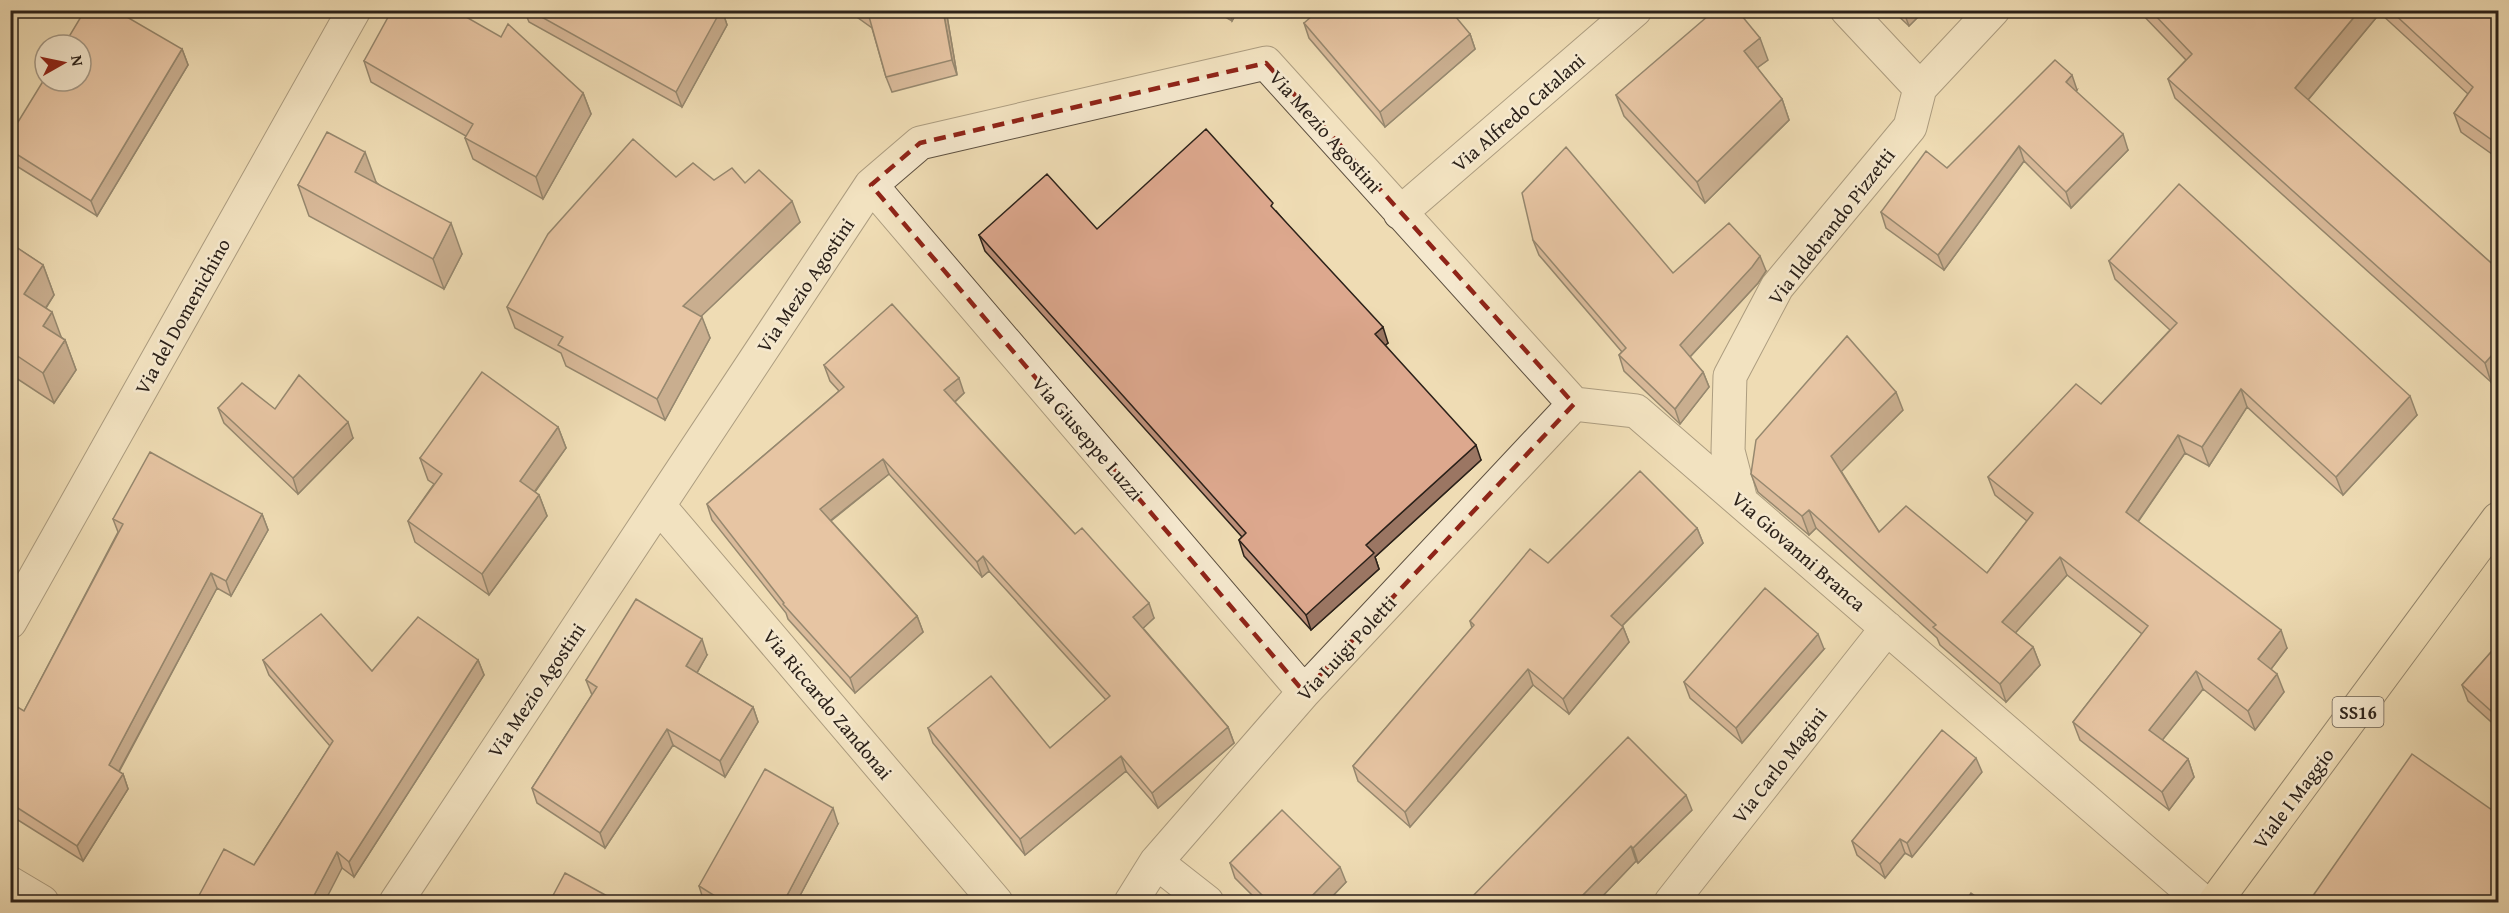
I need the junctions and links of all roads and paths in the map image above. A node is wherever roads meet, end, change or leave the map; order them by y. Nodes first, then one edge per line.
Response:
1 (354, 10) edge
2 (1635, 10) edge
3 (1847, 10) edge
4 (1993, 10) edge
5 (1920, 88) junction
6 (871, 185) junction
7 (1400, 213) junction
8 (1574, 404) junction
9 (1741, 501) junction
10 (659, 506) junction
11 (2499, 519) edge
12 (10, 622) edge
13 (1887, 628) junction
14 (1304, 692) junction
15 (1156, 862) junction
16 (10, 883) edge
17 (42, 903) edge
18 (396, 903) edge
19 (996, 903) edge
20 (1131, 903) edge
21 (1207, 903) edge
22 (1671, 903) edge
23 (2203, 903) edge
24 (2215, 903) edge

1 - 12 street, Via del Domenichino
2 - 7 street, Via Alfredo Catalani
3 - 5 street
4 - 5 street, Via Ildebrando Pizzetti
5 - 9 street, Via Ildebrando Pizzetti
6 - 7 street, Via Mezio Agostini
6 - 10 street, Via Mezio Agostini
6 - 14 street, Via Giuseppe Luzzi
7 - 8 street
8 - 9 street, Via Giovanni Branca
8 - 14 street, Via Luigi Poletti
9 - 13 street, Via Giovanni Branca
10 - 18 street, Via Mezio Agostini
10 - 19 street, Via Riccardo Zandonai
11 - 24 main road, Viale I Maggio / SS16
13 - 22 street, Via Carlo Magini
13 - 23 street, Via Giovanni Branca
14 - 15 street, Via Luigi Poletti
15 - 20 street, Via Luigi Poletti
15 - 21 street
16 - 17 street

